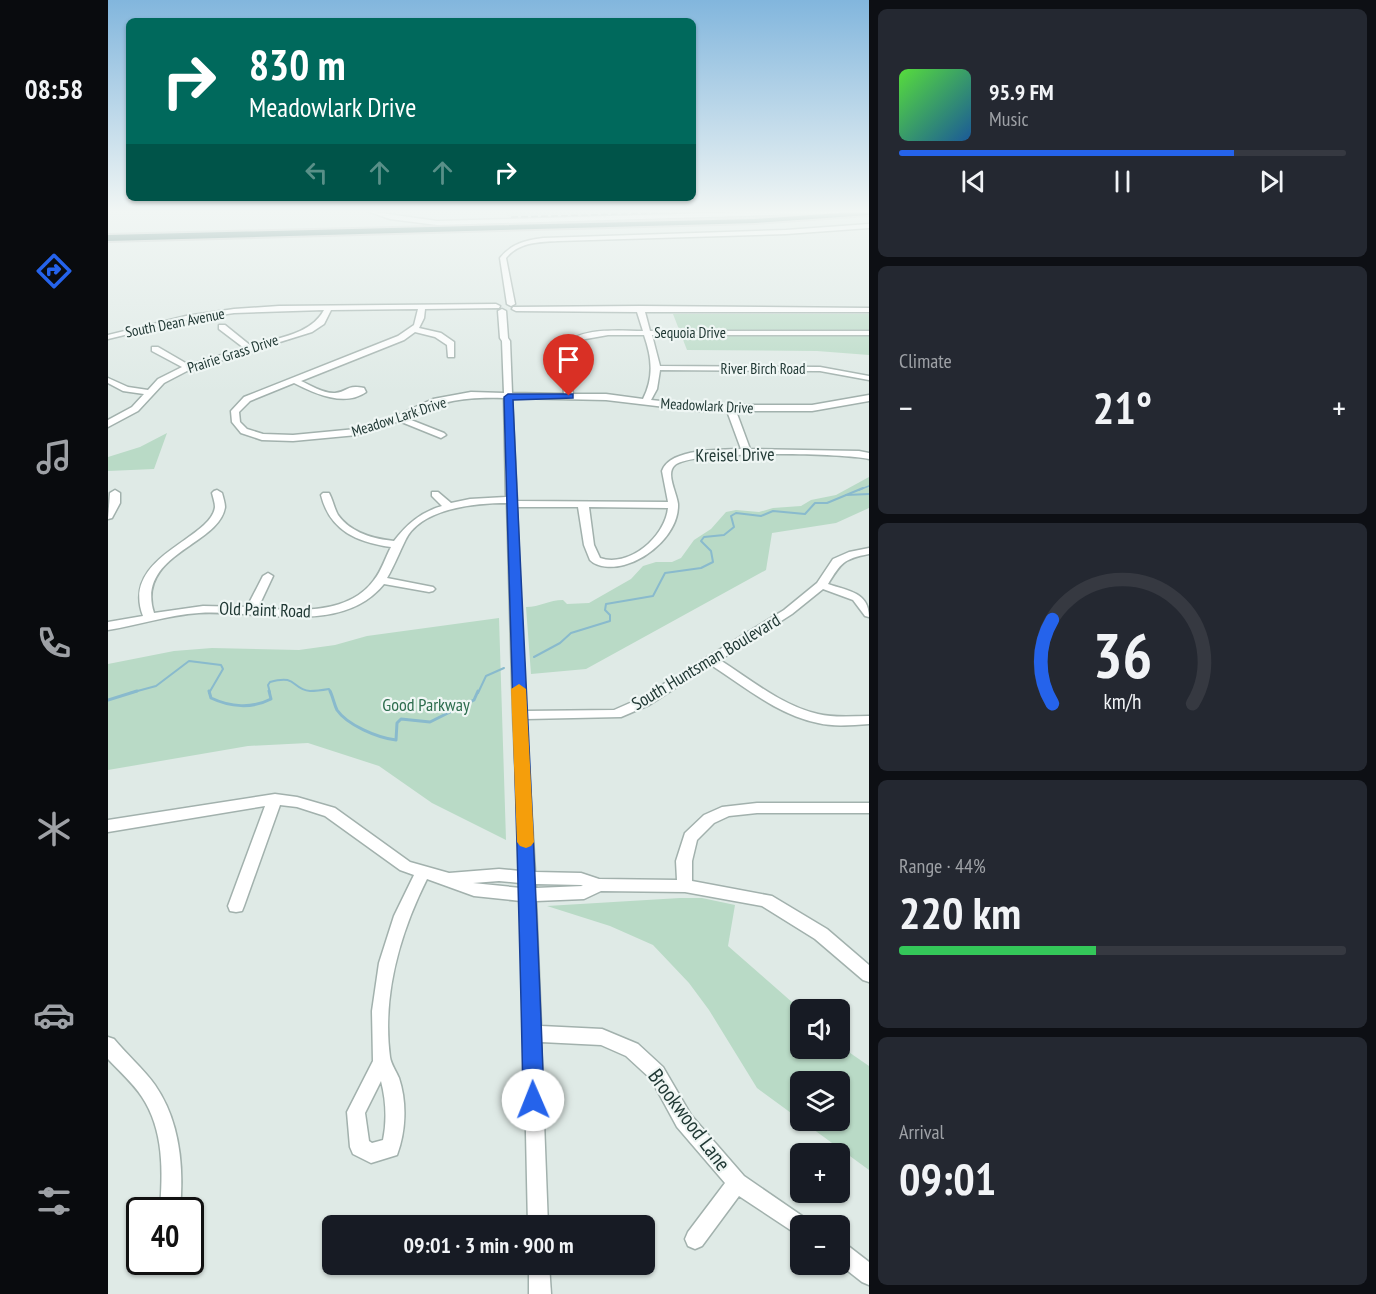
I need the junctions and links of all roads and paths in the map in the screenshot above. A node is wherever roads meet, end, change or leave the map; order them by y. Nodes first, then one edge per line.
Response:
1 (506, 271) edge
2 (506, 271) edge
3 (422, 307) junction
4 (514, 307) junction
5 (328, 308) junction
6 (499, 308) junction
7 (640, 308) junction
8 (869, 310) edge
9 (222, 327) dead end
10 (416, 330) junction
11 (647, 333) junction
12 (869, 333) edge
13 (108, 336) edge
14 (506, 341) junction
15 (155, 349) dead end
16 (250, 349) junction
17 (452, 355) dead end
18 (189, 368) junction
19 (657, 368) junction
20 (869, 378) edge
21 (108, 380) edge
22 (293, 380) junction
23 (150, 393) junction
24 (338, 395) dead end
25 (572, 396) junction
26 (508, 397) junction
27 (869, 398) edge
28 (646, 402) junction
29 (578, 408) dead end
30 (731, 409) junction
31 (399, 418) junction
32 (108, 424) edge
33 (441, 435) dead end
34 (747, 453) junction
35 (869, 456) edge
36 (115, 493) dead end
37 (217, 493) dead end
38 (435, 494) dead end
39 (326, 495) dead end
40 (513, 504) junction
41 (582, 504) junction
42 (673, 505) junction
43 (450, 507) junction
44 (108, 516) edge
45 (399, 545) junction
46 (869, 551) edge
47 (268, 576) dead end
48 (382, 580) junction
49 (821, 585) junction
50 (429, 589) dead end
51 (250, 612) junction
52 (869, 614) edge
53 (150, 618) junction
54 (108, 626) edge
55 (713, 661) junction
56 (519, 715) junction
57 (869, 720) edge
58 (275, 799) junction
59 (869, 808) edge
60 (108, 826) edge
61 (422, 873) junction
62 (685, 885) junction
63 (528, 887) junction
64 (236, 906) dead end
65 (869, 975) edge
66 (532, 1033) junction
67 (108, 1045) edge
68 (381, 1063) dead end
69 (737, 1183) junction
70 (171, 1197) edge
71 (537, 1215) edge
72 (790, 1219) edge
73 (695, 1239) dead end
74 (850, 1260) edge
75 (539, 1275) edge
76 (869, 1275) edge
77 (540, 1294) edge

1 - 4 street
2 - 6 street
3 - 5 street, South Dean Avenue
3 - 6 street, South Dean Avenue
3 - 10 street
4 - 6 street, South Dean Avenue
4 - 7 street
4 - 14 street
5 - 13 street, South Dean Avenue
5 - 16 street, Prairie Grass Drive
6 - 14 street
7 - 8 street
7 - 11 street
9 - 16 street
10 - 17 street
10 - 22 street
11 - 12 street, Sequoia Drive
11 - 19 street
11 - 25 street, Sequoia Drive
14 - 26 street
15 - 18 street
16 - 18 street, Prairie Grass Drive
18 - 23 street, Prairie Grass Drive
19 - 20 street, River Birch Road
19 - 28 street
21 - 23 street
22 - 24 street
22 - 31 street, Meadow Lark Drive
23 - 32 street, Prairie Grass Drive
25 - 26 street, Meadowlark Drive
25 - 28 street, Meadowlark Drive
25 - 29 street, Sequoia Drive
26 - 31 street, Meadow Lark Drive
26 - 40 street
27 - 30 street, Meadowlark Drive
28 - 30 street, Meadowlark Drive
30 - 34 street
31 - 33 street
34 - 35 street, Kreisel Drive
34 - 42 street, Kreisel Drive
36 - 44 street
37 - 53 street
38 - 43 street
39 - 45 street
40 - 41 street, Old Paint Road
40 - 43 street, Old Paint Road
40 - 56 street
41 - 42 street, Old Paint Road
41 - 42 street
43 - 45 street, Old Paint Road
45 - 48 street, Old Paint Road
46 - 49 street, South Huntsman Boulevard
47 - 51 street
48 - 50 street
48 - 51 street, Old Paint Road
49 - 52 street
49 - 55 street, South Huntsman Boulevard
51 - 53 street, Old Paint Road
53 - 54 street, Old Paint Road
55 - 56 street, South Huntsman Boulevard
55 - 57 street
56 - 63 street
58 - 60 street
58 - 61 street
58 - 64 street
59 - 62 street
61 - 63 street
61 - 68 street
62 - 63 street
62 - 65 street
63 - 66 street
66 - 69 street, Brookwood Lane
66 - 71 street
67 - 70 street
69 - 72 street, Brookwood Lane
69 - 73 street
74 - 76 street
75 - 77 street

